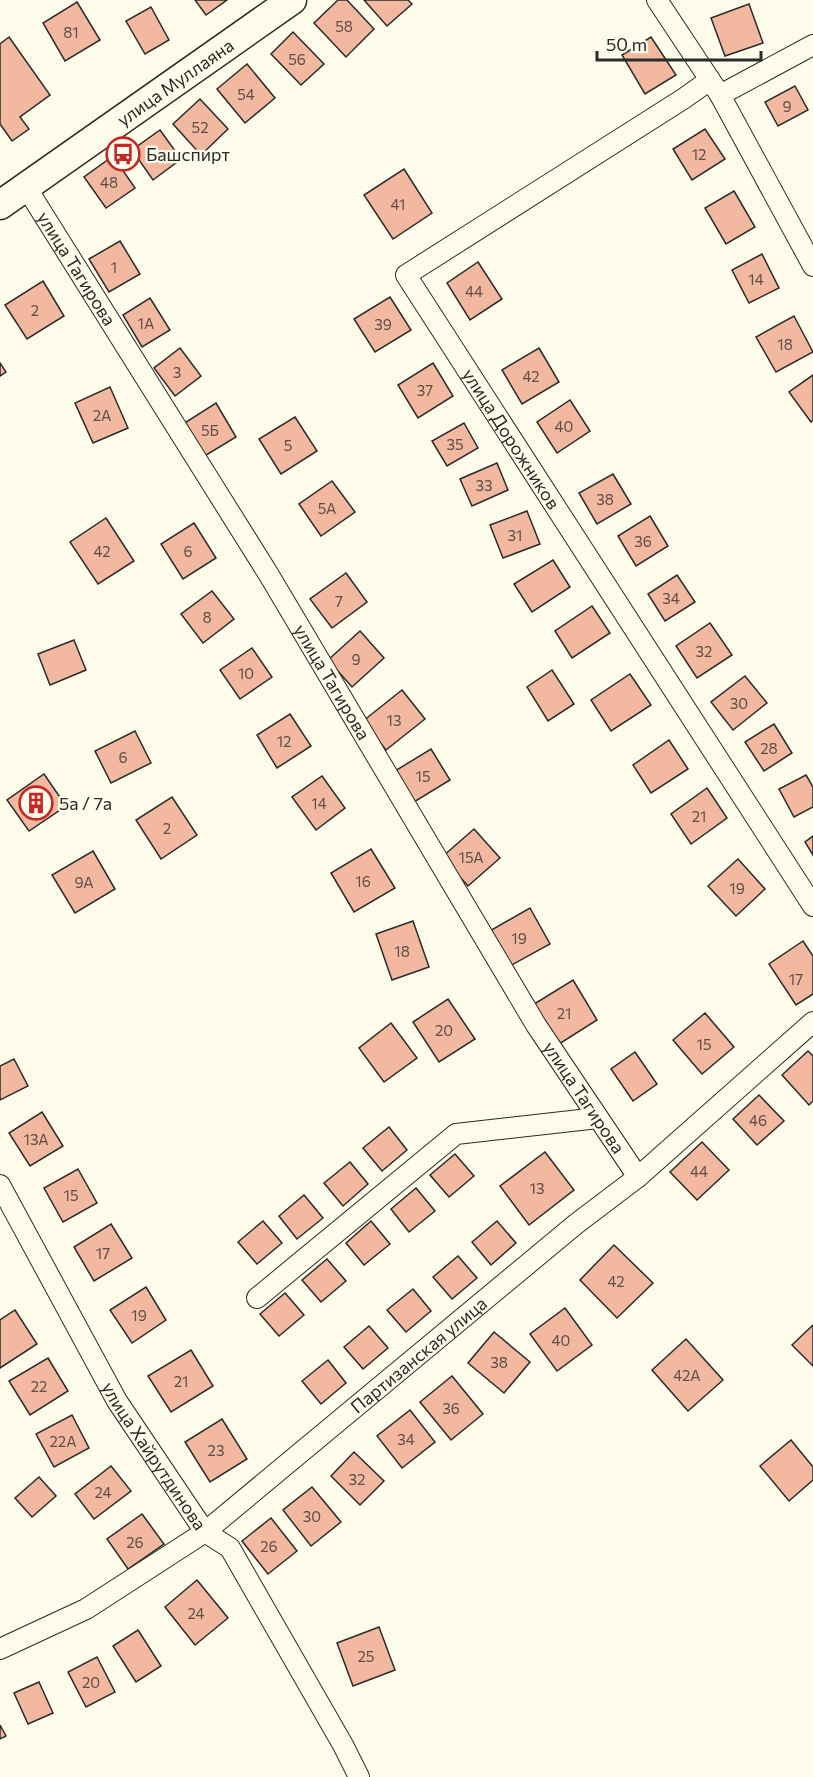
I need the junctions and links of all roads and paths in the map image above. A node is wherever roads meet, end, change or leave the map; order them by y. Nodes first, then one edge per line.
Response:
1 (292, 0) edge
2 (657, 0) edge
3 (813, 45) edge
4 (715, 88) junction
5 (26, 187) junction
6 (0, 205) edge
7 (813, 266) edge
8 (813, 906) edge
9 (813, 1022) edge
10 (598, 1118) junction
11 (638, 1177) junction
12 (0, 1185) edge
13 (257, 1298) dead end
14 (205, 1532) junction
15 (0, 1649) edge
16 (359, 1777) edge

1 - 5 main road, улица Муллаяна
2 - 4 street
3 - 4 street, улица Дорожников
4 - 7 street
4 - 8 street, улица Дорожников
5 - 6 main road, улица Муллаяна
5 - 10 street, улица Тагирова
9 - 11 street, Партизанская улица
10 - 11 street, улица Тагирова
10 - 13 street
11 - 14 street, Партизанская улица
12 - 14 street, улица Хайрутдинова
14 - 15 street, Партизанская улица
14 - 16 street, улица Хайрутдинова

